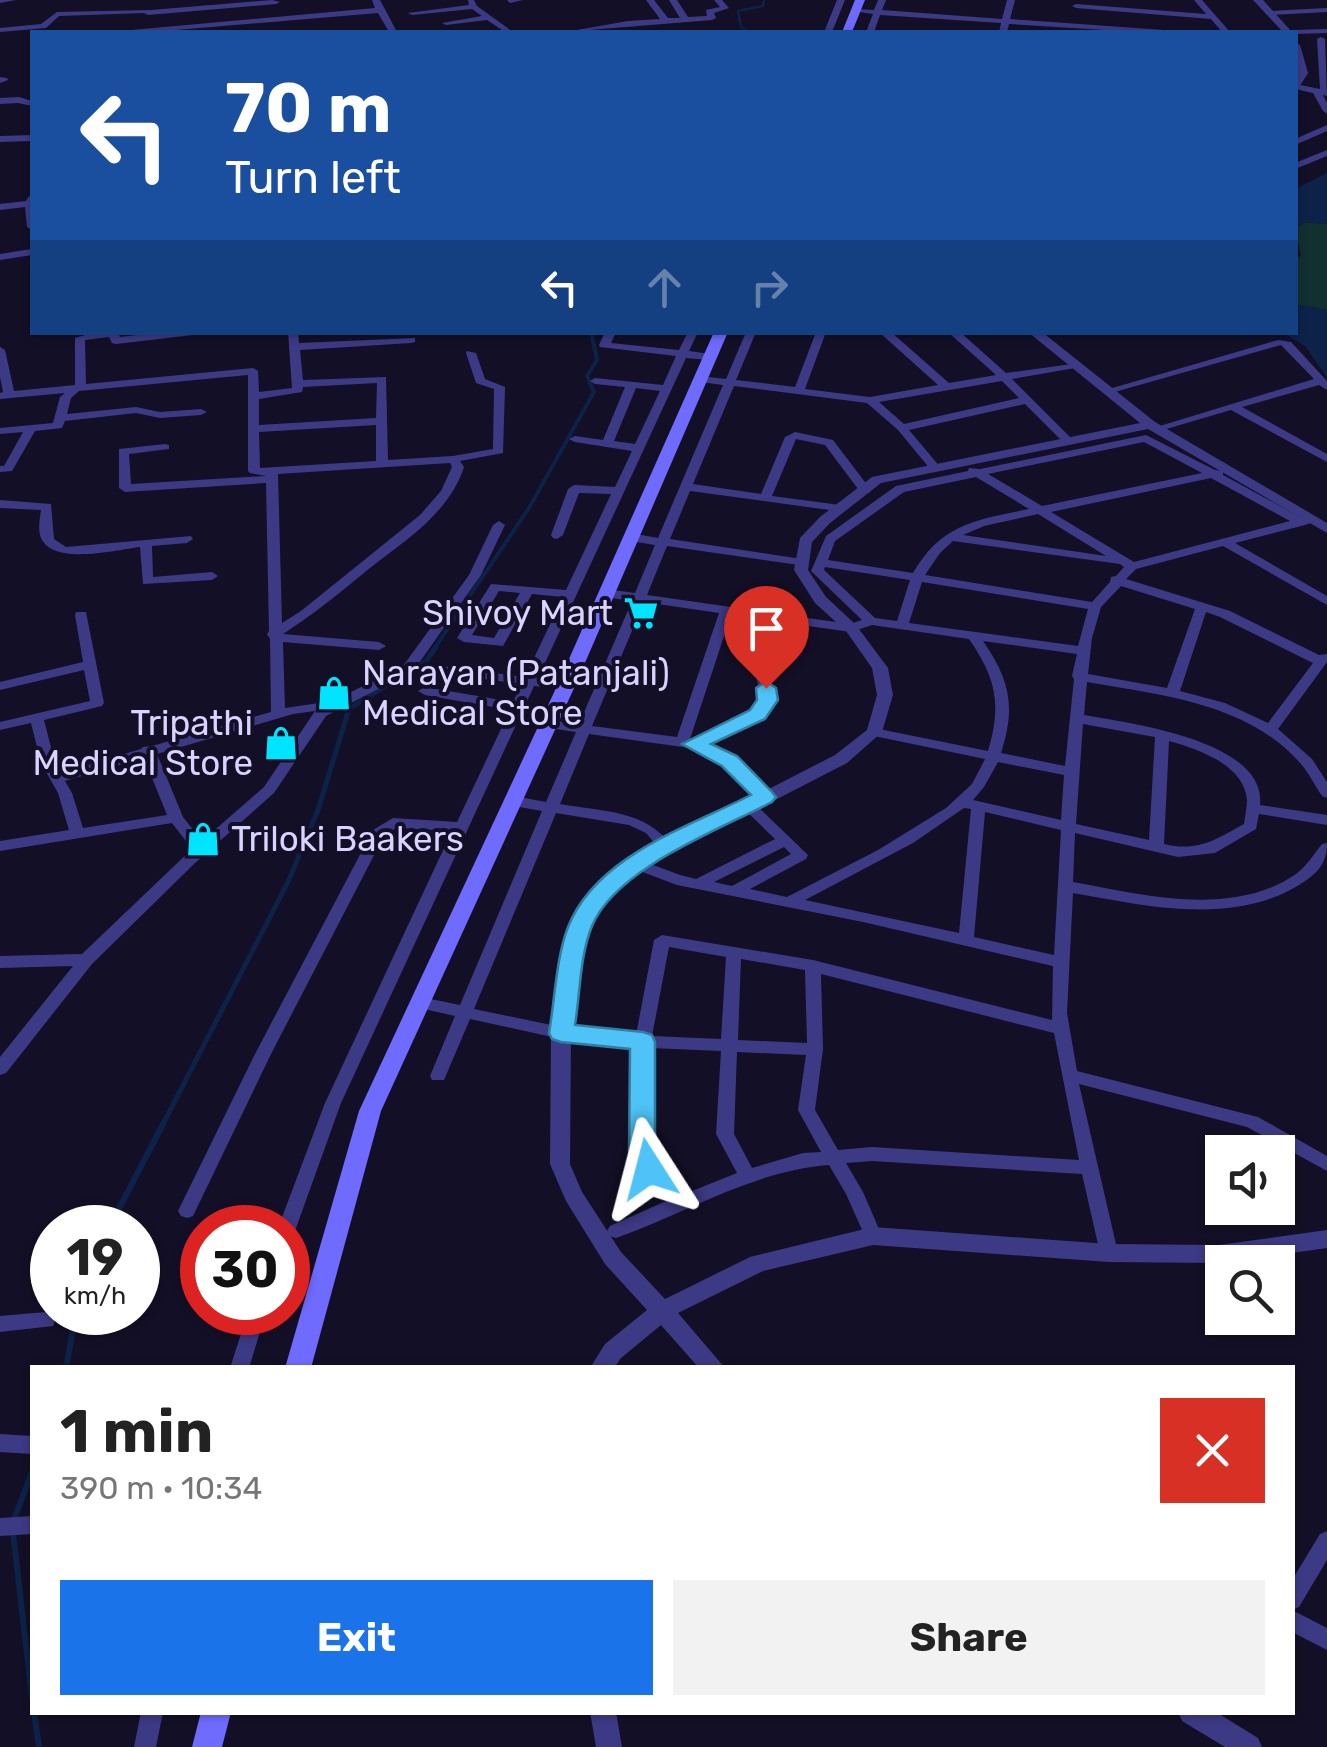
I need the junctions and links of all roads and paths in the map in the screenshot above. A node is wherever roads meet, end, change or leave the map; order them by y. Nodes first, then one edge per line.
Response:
1 (12, 0) edge
2 (151, 0) edge
3 (510, 0) edge
4 (518, 0) edge
5 (650, 0) edge
6 (673, 0) edge
7 (718, 0) edge
8 (841, 0) edge
9 (882, 0) edge
10 (937, 0) edge
11 (1011, 0) edge
12 (1146, 0) edge
13 (1198, 0) edge
14 (1258, 0) edge
15 (0, 1) edge
16 (276, 1) edge
17 (1077, 3) edge
18 (472, 4) edge
19 (378, 5) edge
20 (858, 5) edge
21 (1327, 10) edge
22 (148, 12) junction
23 (878, 12) junction
24 (1156, 12) junction
25 (1269, 12) junction
26 (412, 13) dead end
27 (934, 16) junction
28 (945, 16) junction
29 (1213, 17) junction
30 (487, 18) junction
31 (279, 19) junction
32 (655, 20) junction
33 (666, 20) junction
34 (1006, 20) junction
35 (686, 21) junction
36 (446, 23) dead end
37 (233, 28) edge
38 (1070, 29) edge
39 (0, 30) edge
40 (143, 30) edge
41 (188, 30) edge
42 (393, 30) edge
43 (504, 30) edge
44 (606, 30) edge
45 (662, 30) edge
46 (829, 30) edge
47 (849, 30) edge
48 (871, 30) edge
49 (942, 30) edge
50 (1004, 30) edge
51 (1101, 30) edge
52 (1224, 30) edge
53 (1289, 30) edge
54 (1298, 33) edge
55 (1324, 35) edge
56 (1321, 92) edge
57 (0, 101) edge
58 (30, 103) edge
59 (1327, 111) edge
60 (1327, 128) edge
61 (30, 138) edge
62 (0, 140) edge
63 (1298, 141) edge
64 (1327, 153) edge
65 (1298, 165) edge
66 (30, 201) edge
67 (0, 207) edge
68 (30, 252) edge
69 (0, 257) edge
70 (99, 335) edge
71 (113, 335) edge
72 (172, 335) edge
73 (293, 335) edge
74 (609, 335) edge
75 (692, 335) edge
76 (720, 335) edge
77 (751, 335) edge
78 (820, 335) edge
79 (887, 335) edge
80 (956, 335) edge
81 (1038, 335) edge
82 (410, 340) dead end
83 (294, 348) junction
84 (0, 350) edge
85 (471, 353) dead end
86 (682, 354) junction
87 (710, 357) junction
88 (1074, 365) junction
89 (1004, 377) junction
90 (700, 378) junction
91 (595, 381) dead end
92 (730, 382) junction
93 (298, 384) junction
94 (632, 384) junction
95 (1323, 384) edge
96 (78, 387) junction
97 (948, 387) junction
98 (664, 388) junction
99 (799, 390) junction
100 (1107, 391) junction
101 (4, 396) edge
102 (256, 396) junction
103 (870, 400) junction
104 (1027, 400) junction
105 (1233, 406) junction
106 (201, 412) dead end
107 (62, 418) junction
108 (383, 421) junction
109 (1153, 427) junction
110 (902, 428) junction
111 (256, 429) junction
112 (30, 430) junction
113 (0, 431) edge
114 (576, 439) dead end
115 (1068, 441) junction
116 (607, 444) junction
117 (165, 447) dead end
118 (638, 448) junction
119 (1326, 458) edge
120 (453, 460) junction
121 (382, 465) junction
122 (940, 466) junction
123 (0, 470) edge
124 (976, 470) junction
125 (1221, 472) junction
126 (272, 475) junction
127 (871, 485) junction
128 (687, 487) junction
129 (900, 490) junction
130 (618, 491) junction
131 (766, 498) junction
132 (0, 504) edge
133 (840, 509) junction
134 (1042, 510) junction
135 (1305, 520) junction
136 (499, 525) dead end
137 (1326, 528) edge
138 (557, 536) dead end
139 (630, 537) junction
140 (949, 538) junction
141 (188, 539) dead end
142 (1225, 542) junction
143 (146, 543) junction
144 (663, 543) junction
145 (811, 563) junction
146 (1128, 564) junction
147 (212, 576) dead end
148 (917, 578) junction
149 (1116, 580) junction
150 (528, 590) junction
151 (605, 593) junction
152 (569, 594) junction
153 (640, 599) junction
154 (1327, 602) edge
155 (1095, 606) junction
156 (1202, 606) junction
157 (726, 611) junction
158 (744, 614) junction
159 (81, 615) dead end
160 (871, 621) junction
161 (902, 625) junction
162 (851, 628) junction
163 (972, 634) junction
164 (274, 636) junction
165 (379, 646) dead end
166 (1082, 651) junction
167 (1324, 658) edge
168 (91, 664) junction
169 (416, 666) junction
170 (1079, 676) junction
171 (528, 680) junction
172 (0, 686) edge
173 (566, 686) junction
174 (425, 691) dead end
175 (1172, 694) junction
176 (334, 705) junction
177 (516, 707) junction
178 (278, 714) junction
179 (37, 718) junction
180 (1075, 718) junction
181 (548, 724) junction
182 (0, 726) edge
183 (1272, 728) junction
184 (584, 729) junction
185 (874, 732) junction
186 (1162, 736) junction
187 (687, 742) junction
188 (148, 750) junction
189 (991, 756) junction
190 (1071, 772) junction
191 (56, 779) junction
192 (1327, 792) edge
193 (514, 800) junction
194 (756, 801) junction
195 (961, 802) junction
196 (978, 806) junction
197 (552, 807) junction
198 (1256, 810) junction
199 (176, 818) junction
200 (1327, 820) edge
201 (460, 826) junction
202 (1068, 827) junction
203 (78, 834) junction
204 (786, 840) junction
205 (0, 846) edge
206 (667, 848) junction
207 (1156, 848) junction
208 (1327, 848) edge
209 (201, 850) junction
210 (637, 864) junction
211 (698, 884) junction
212 (1064, 886) junction
213 (734, 892) junction
214 (789, 902) junction
215 (966, 940) junction
216 (734, 951) junction
217 (86, 960) junction
218 (0, 962) edge
219 (1061, 962) junction
220 (813, 966) junction
221 (421, 1003) junction
222 (464, 1013) junction
223 (1062, 1029) junction
224 (561, 1033) junction
225 (643, 1042) junction
226 (728, 1043) junction
227 (814, 1048) junction
228 (0, 1069) edge
229 (1070, 1075) junction
230 (438, 1076) dead end
231 (835, 1157) junction
232 (1327, 1164) edge
233 (1091, 1168) junction
234 (748, 1177) junction
235 (678, 1204) junction
236 (190, 1205) edge
237 (295, 1205) edge
238 (616, 1231) dead end
239 (873, 1236) junction
240 (1327, 1239) edge
241 (1109, 1253) junction
242 (662, 1311) junction
243 (30, 1321) edge
244 (0, 1324) edge
245 (250, 1335) edge
246 (240, 1365) edge
247 (299, 1365) edge
248 (603, 1365) edge
249 (711, 1365) edge
250 (0, 1443) edge
251 (30, 1444) edge
252 (1327, 1541) edge
253 (1295, 1595) edge
254 (1295, 1622) edge
255 (1327, 1640) edge
256 (151, 1715) edge
257 (215, 1715) edge
258 (604, 1715) edge
259 (1219, 1720) edge
260 (146, 1747) edge
261 (207, 1747) edge
262 (609, 1747) edge
263 (1249, 1747) edge

1 - 15 street
2 - 22 street
3 - 4 street
5 - 33 street
6 - 35 street
7 - 35 street
8 - 46 street
9 - 23 street
10 - 27 street
11 - 34 street
12 - 24 street
13 - 29 street
14 - 25 street
16 - 22 street
16 - 31 street
17 - 24 street
17 - 38 street
18 - 26 street
18 - 30 street
19 - 31 street
19 - 42 street
20 - 23 street
20 - 47 main road
21 - 25 street
22 - 39 street
22 - 40 street
23 - 27 street
23 - 48 street
24 - 29 street
25 - 53 street
27 - 28 street
28 - 34 street
28 - 49 street
29 - 52 street
30 - 36 street
30 - 43 street
31 - 37 street
32 - 33 street
32 - 44 street
32 - 45 street
33 - 35 street
34 - 38 street
34 - 50 street
37 - 41 street
38 - 51 street
54 - 55 street
55 - 56 street
56 - 59 street
57 - 58 street
60 - 63 street
61 - 62 street
64 - 65 street
66 - 67 street
68 - 69 street
70 - 96 street
71 - 72 street
73 - 83 street
74 - 86 street
75 - 86 street
76 - 87 main road
77 - 92 street
78 - 99 street
79 - 97 street
80 - 89 street
81 - 88 street
82 - 83 street
83 - 93 street
84 - 101 street
85 - 120 street
86 - 87 street
86 - 98 street
87 - 90 main road
88 - 89 street
88 - 100 street
89 - 97 street
89 - 104 street
90 - 92 street
90 - 139 main road
91 - 94 street
92 - 99 street
92 - 128 street
93 - 102 street
93 - 108 street
94 - 98 street
94 - 116 street
95 - 100 street
95 - 105 street
96 - 101 street
96 - 102 street
96 - 107 street
97 - 103 street
98 - 118 street
99 - 103 street
100 - 109 street
102 - 111 street
103 - 110 street
104 - 110 street
104 - 115 street
105 - 109 street
105 - 119 street
106 - 107 street
107 - 112 street
108 - 111 street
108 - 121 street
109 - 115 street
109 - 125 street
110 - 122 street
111 - 126 street
112 - 113 street
112 - 123 street
114 - 116 street
115 - 122 street
116 - 118 street
117 - 126 street
118 - 130 street
120 - 121 street
120 - 164 street
121 - 126 street
122 - 124 street
122 - 127 street
124 - 125 street
124 - 129 street
124 - 134 street
125 - 134 street
125 - 135 street
126 - 164 street
127 - 129 street
127 - 131 street
127 - 133 street
128 - 131 street
128 - 144 street
129 - 145 street
130 - 138 street
130 - 152 street
131 - 133 street
132 - 143 street
133 - 145 street
134 - 140 street
134 - 146 street
135 - 137 street
135 - 142 street
136 - 169 street
139 - 144 street
139 - 151 main road
140 - 146 street
140 - 148 street
141 - 143 street
142 - 146 street
142 - 154 street
143 - 147 street
144 - 145 street
144 - 153 street
145 - 148 street
145 - 160 street
145 - 162 street
146 - 149 street
148 - 155 street
148 - 161 street
149 - 155 street
149 - 156 street
150 - 150 street
150 - 152 street
151 - 153 street
151 - 173 main road
152 - 171 street
153 - 157 street
153 - 184 street
155 - 166 street
156 - 167 street
156 - 175 street
157 - 158 street
157 - 187 street
158 - 162 street
158 - 187 street
159 - 168 street
160 - 161 street
160 - 162 street
161 - 163 street
162 - 185 street
163 - 166 street
163 - 189 street
164 - 165 street
164 - 178 street
166 - 170 street
167 - 183 street
168 - 172 street
168 - 179 street
169 - 171 street
169 - 176 street
170 - 175 street
170 - 180 street
171 - 173 street
171 - 177 street
173 - 181 main road
174 - 177 street
175 - 183 street
176 - 178 street
176 - 209 street
177 - 201 street
178 - 188 street
179 - 182 street
179 - 191 street
180 - 186 street
180 - 190 street
181 - 184 street
181 - 193 main road
183 - 192 street
184 - 187 street
184 - 197 street
185 - 189 street
185 - 194 street
186 - 198 street
186 - 207 street
187 - 194 street
188 - 191 street
188 - 199 street
189 - 190 street
189 - 195 street
190 - 202 street
191 - 203 street
193 - 197 street
193 - 221 main road
194 - 204 street
194 - 206 street
195 - 196 street
195 - 214 street
196 - 202 street
196 - 215 street
197 - 206 street
197 - 222 street
198 - 200 street
198 - 207 street
199 - 203 street
199 - 209 street
201 - 236 street
201 - 237 street
202 - 207 street
202 - 212 street
203 - 205 street
204 - 211 street
204 - 213 street
206 - 210 street
208 - 212 street
209 - 217 street
210 - 211 street
210 - 224 street
211 - 213 street
212 - 219 street
213 - 214 street
214 - 215 street
215 - 219 street
216 - 220 street
216 - 225 street
216 - 226 street
217 - 218 street
217 - 228 street
219 - 223 street
220 - 223 street
220 - 227 street
221 - 222 street
221 - 247 main road
222 - 224 street
222 - 230 street
223 - 229 street
224 - 225 street
224 - 242 street
225 - 226 street
225 - 235 street
226 - 227 street
226 - 234 street
227 - 231 street
229 - 232 street
229 - 233 street
231 - 233 street
231 - 234 street
231 - 239 street
233 - 241 street
234 - 235 street
235 - 238 street
239 - 241 street
239 - 242 street
240 - 241 street
242 - 248 street
242 - 249 street
243 - 244 street
245 - 246 street
250 - 251 street
252 - 253 street
254 - 255 street
256 - 260 street
257 - 261 main road
258 - 262 street
259 - 263 street

